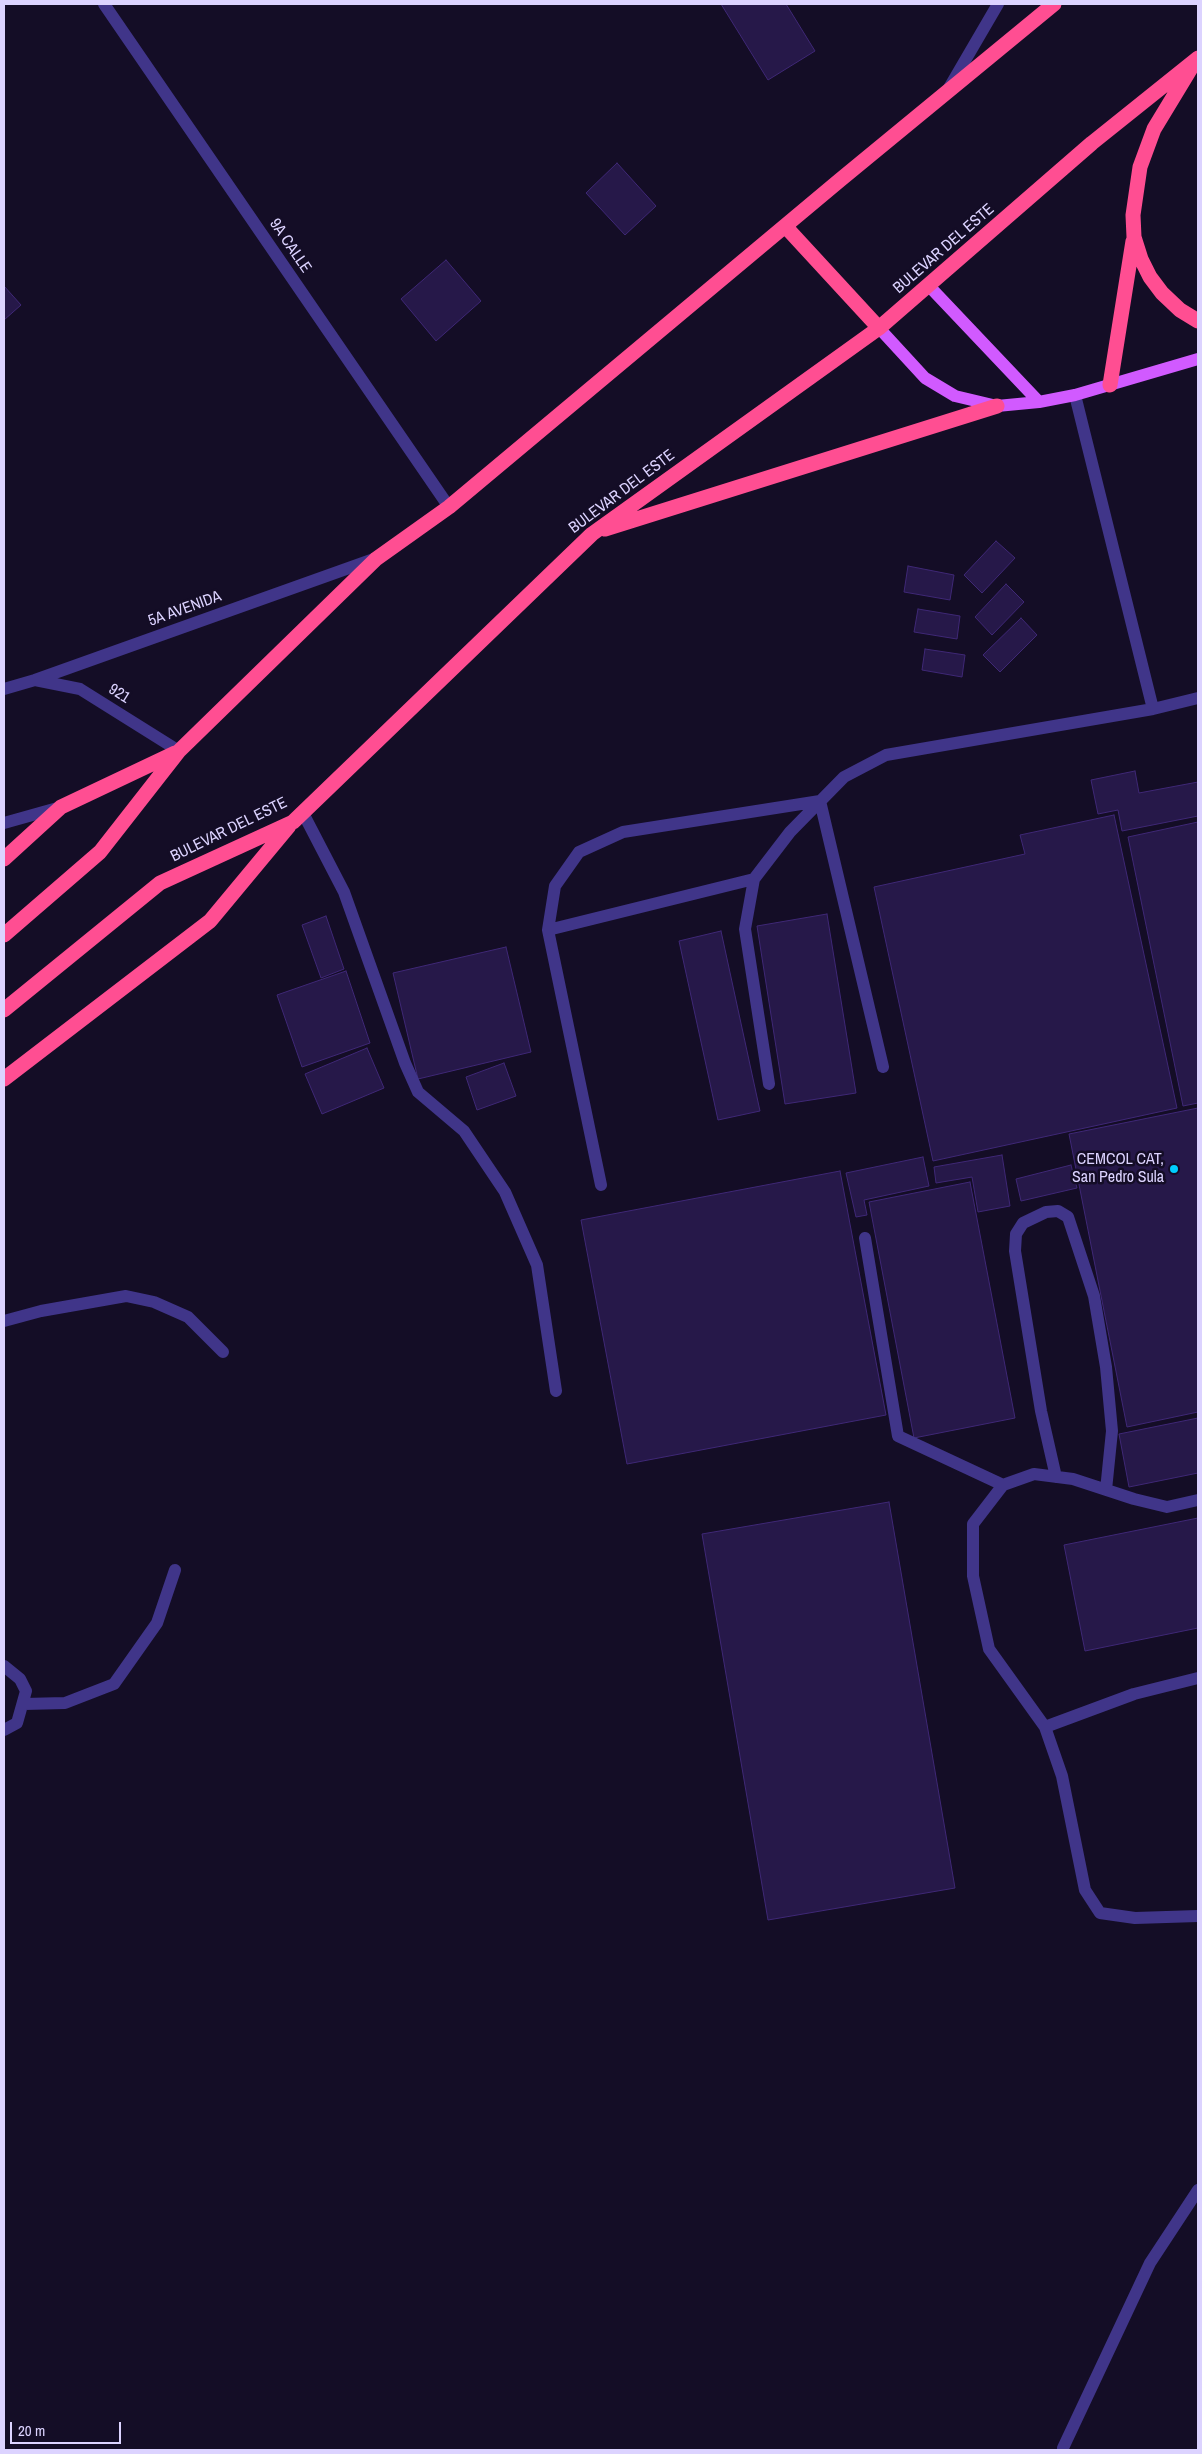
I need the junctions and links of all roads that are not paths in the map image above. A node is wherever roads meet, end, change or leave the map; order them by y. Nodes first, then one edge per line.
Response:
1 (104, 4) edge
2 (998, 4) edge
3 (1054, 4) edge
4 (1197, 60) edge
5 (947, 92) junction
6 (784, 226) junction
7 (1134, 237) junction
8 (929, 286) junction
9 (1198, 321) edge
10 (879, 328) junction
11 (1198, 359) edge
12 (1110, 385) junction
13 (1075, 395) junction
14 (1039, 402) junction
15 (997, 406) junction
16 (449, 507) junction
17 (592, 534) junction
18 (376, 559) junction
19 (35, 680) junction
20 (4, 689) edge
21 (1198, 698) edge
22 (1153, 709) junction
23 (179, 751) junction
24 (820, 801) junction
25 (61, 807) junction
26 (298, 818) junction
27 (4, 823) edge
28 (4, 859) edge
29 (754, 879) junction
30 (548, 930) junction
31 (4, 935) edge
32 (4, 1010) edge
33 (883, 1067) dead end
34 (4, 1079) edge
35 (769, 1084) dead end
36 (601, 1185) dead end
37 (864, 1238) dead end
38 (4, 1321) edge
39 (223, 1352) dead end
40 (556, 1391) dead end
41 (1056, 1477) junction
42 (1003, 1485) junction
43 (1106, 1490) junction
44 (1198, 1500) edge
45 (175, 1570) dead end
46 (4, 1666) edge
47 (1198, 1678) edge
48 (24, 1704) junction
49 (1045, 1727) junction
50 (4, 1730) edge
51 (1198, 1916) edge
52 (1198, 2190) edge
53 (1063, 2448) dead end

1 - 16 street, 9A CALLE
2 - 5 street
3 - 5 highway
4 - 7 highway
4 - 8 highway, BULEVAR DEL ESTE
5 - 6 highway
6 - 10 highway
6 - 16 highway
7 - 9 highway
7 - 12 highway
8 - 10 highway, BULEVAR DEL ESTE
8 - 14 main road
10 - 15 main road
10 - 17 highway, BULEVAR DEL ESTE
11 - 12 main road
12 - 13 main road
13 - 14 main road
13 - 22 street
14 - 15 main road
15 - 17 highway
16 - 18 highway
17 - 26 highway, BULEVAR DEL ESTE
18 - 19 street, 5A AVENIDA
18 - 23 highway
19 - 20 street, 5A AVENIDA
19 - 23 street, 921
21 - 22 street
22 - 24 street
23 - 25 highway
23 - 31 highway
24 - 29 street
24 - 30 street
24 - 33 street
25 - 27 street
25 - 28 highway
26 - 32 highway, BULEVAR DEL ESTE
26 - 34 highway
26 - 40 street
29 - 30 street
29 - 35 street
30 - 36 street
37 - 42 street
38 - 39 street
41 - 42 street
41 - 43 street
41 - 43 street
42 - 49 street
43 - 44 street
45 - 48 street
46 - 48 street
47 - 49 street
48 - 50 street
49 - 51 street
52 - 53 street

